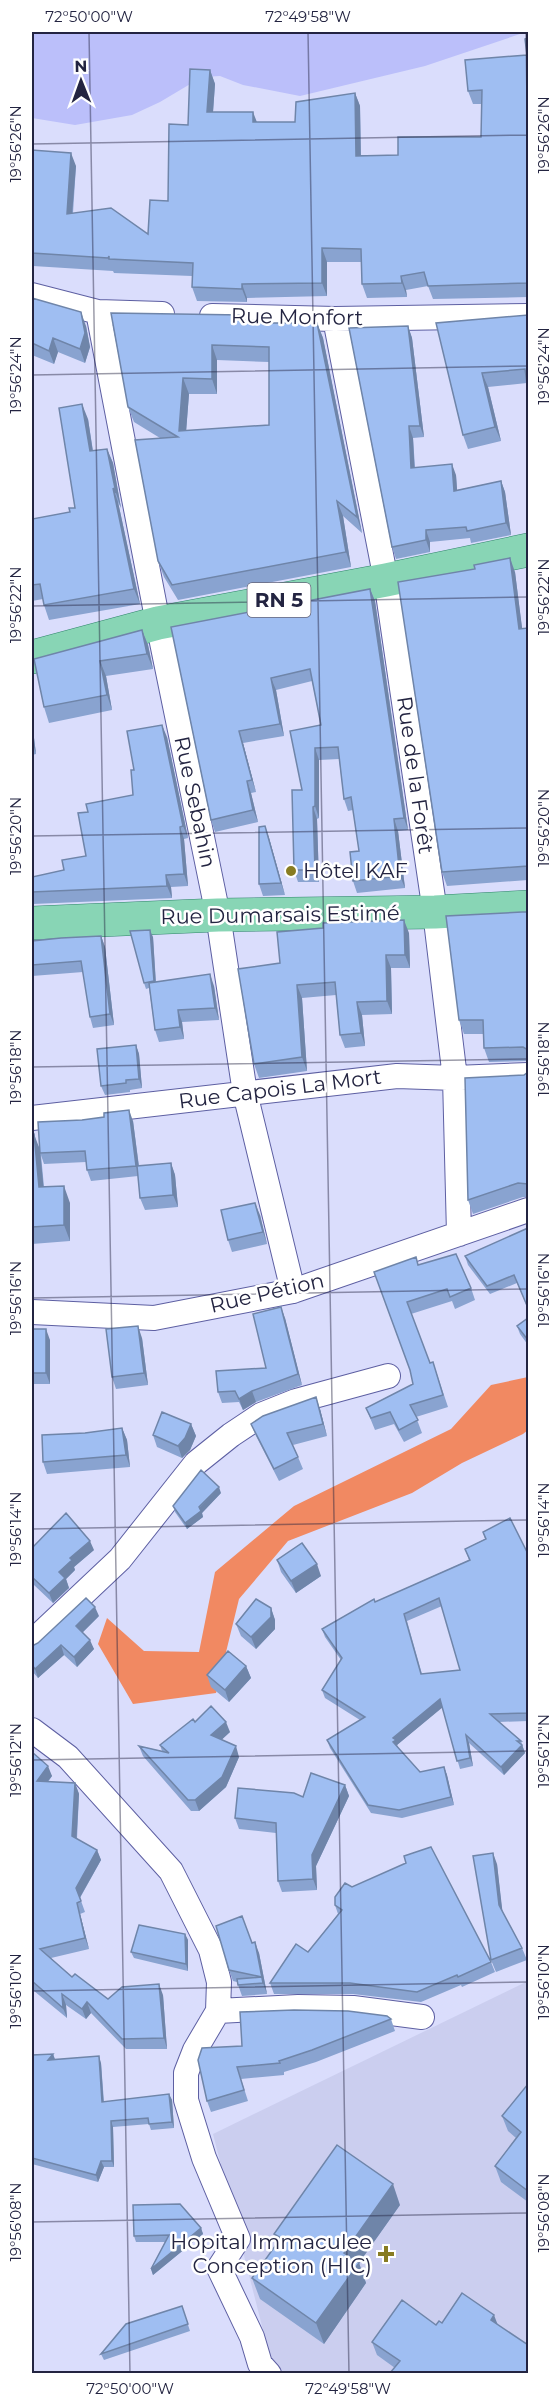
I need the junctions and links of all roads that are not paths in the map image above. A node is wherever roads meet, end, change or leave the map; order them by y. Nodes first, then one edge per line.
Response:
1 (32, 295) edge
2 (98, 312) junction
3 (528, 316) edge
4 (335, 320) junction
5 (528, 550) edge
6 (386, 580) junction
7 (158, 623) junction
8 (32, 657) edge
9 (528, 907) edge
10 (435, 912) junction
11 (218, 915) junction
12 (32, 923) edge
13 (528, 1075) edge
14 (456, 1078) junction
15 (245, 1093) junction
16 (32, 1118) edge
17 (528, 1210) edge
18 (459, 1234) junction
19 (293, 1291) junction
20 (32, 1312) edge
21 (388, 1376) dead end
22 (32, 1642) edge
23 (32, 1730) edge
24 (218, 2011) junction
25 (422, 2017) dead end
26 (268, 2373) edge

1 - 2 street, Rue Monfort
2 - 4 street, Rue Monfort
2 - 7 street, Rue Sebahin
3 - 4 street, Rue Monfort
4 - 6 street, Rue de la Forêt
5 - 6 main road, RN 5
6 - 7 main road, RN 5
6 - 10 street, Rue de la Forêt
7 - 8 main road, RN 5
7 - 11 street, Rue Sebahin
9 - 10 main road, Rue Dumarsais Estimé
10 - 11 main road, Rue Dumarsais Estimé
10 - 14 street, Rue de la Forêt
11 - 12 main road, Rue Dumarsais Estimé
11 - 15 street, Rue Sebahin
13 - 14 street, Rue Capois La Mort
14 - 15 street, Rue Capois La Mort
14 - 18 street, Rue de la Forêt
15 - 16 street, Rue Capois La Mort
15 - 19 street, Rue Sebahin
17 - 18 street, Rue Pétion
18 - 19 street, Rue Pétion
19 - 20 street, Rue Pétion
21 - 22 street
23 - 24 street
24 - 25 street
24 - 26 street

